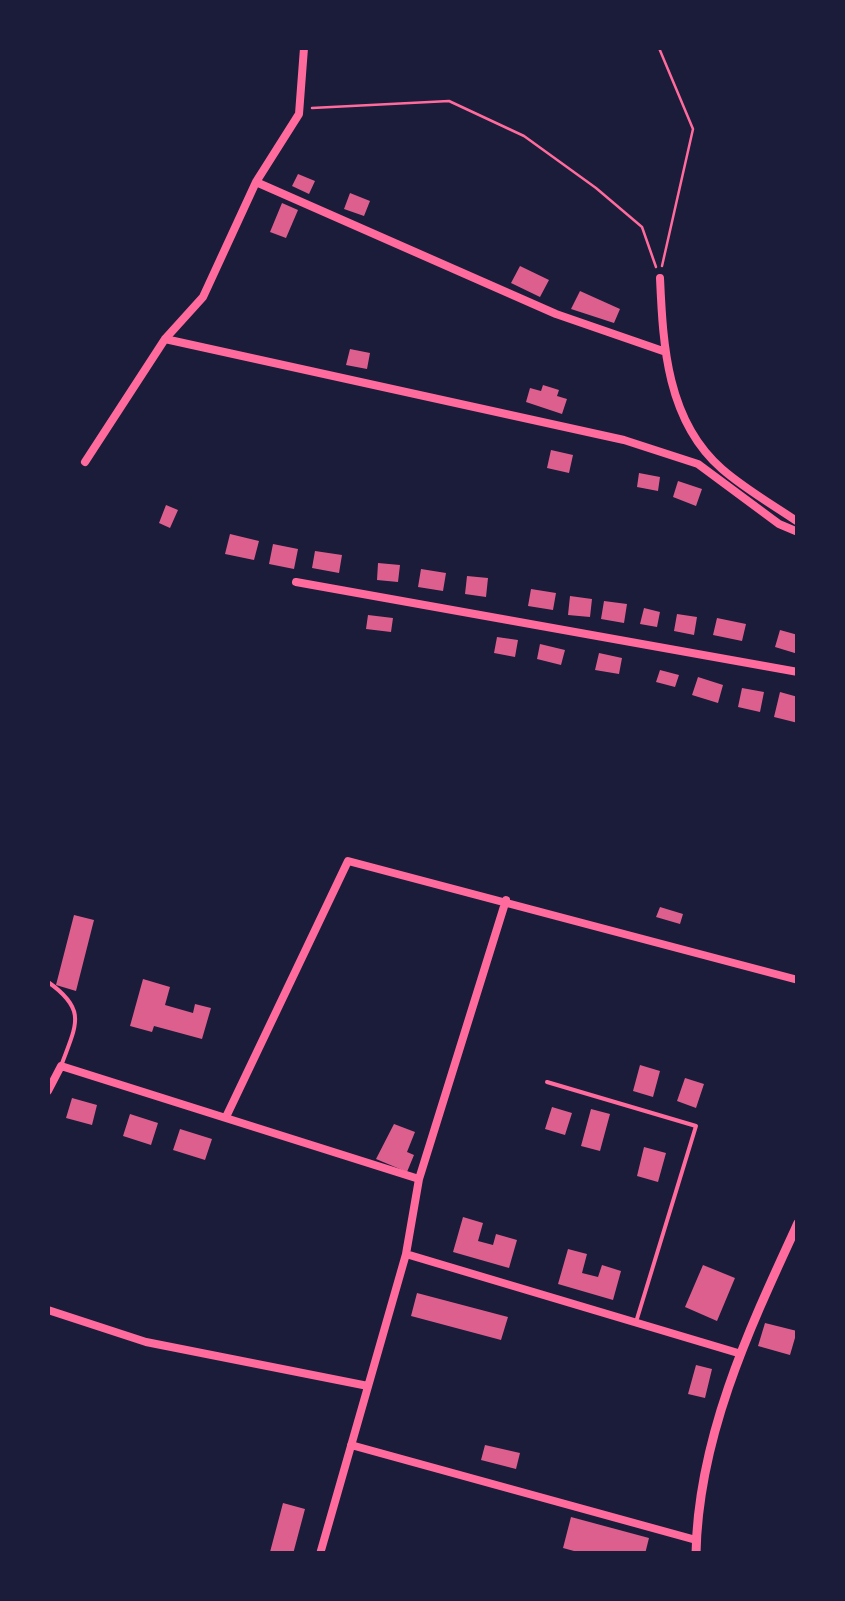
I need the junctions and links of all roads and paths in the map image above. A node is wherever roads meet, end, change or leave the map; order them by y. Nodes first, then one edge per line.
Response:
1 (304, 48) edge
2 (660, 48) edge
3 (299, 114) junction
4 (256, 182) junction
5 (660, 278) junction
6 (164, 339) junction
7 (663, 351) junction
8 (85, 462) dead end
9 (798, 522) edge
10 (798, 532) edge
11 (296, 582) dead end
12 (798, 672) edge
13 (506, 900) junction
14 (798, 980) edge
15 (48, 982) edge
16 (61, 1066) junction
17 (547, 1082) dead end
18 (48, 1091) edge
19 (226, 1117) junction
20 (419, 1179) junction
21 (798, 1223) edge
22 (406, 1254) junction
23 (48, 1310) edge
24 (636, 1322) junction
25 (738, 1353) junction
26 (368, 1386) junction
27 (351, 1445) junction
28 (696, 1540) junction
29 (320, 1554) edge
30 (696, 1554) edge

1 - 3 street
2 - 5 path
3 - 4 street
3 - 5 path
4 - 6 street
4 - 7 street
5 - 7 street
6 - 8 street
6 - 10 street
7 - 9 street
11 - 12 street
13 - 14 street
13 - 19 street
13 - 20 street
15 - 16 lane
16 - 18 street
16 - 19 street
17 - 24 lane
19 - 20 street
20 - 22 street
21 - 25 street
22 - 24 street
22 - 26 street
23 - 26 street
24 - 25 street
25 - 28 street
26 - 27 street
27 - 28 street
27 - 29 street
28 - 30 street

